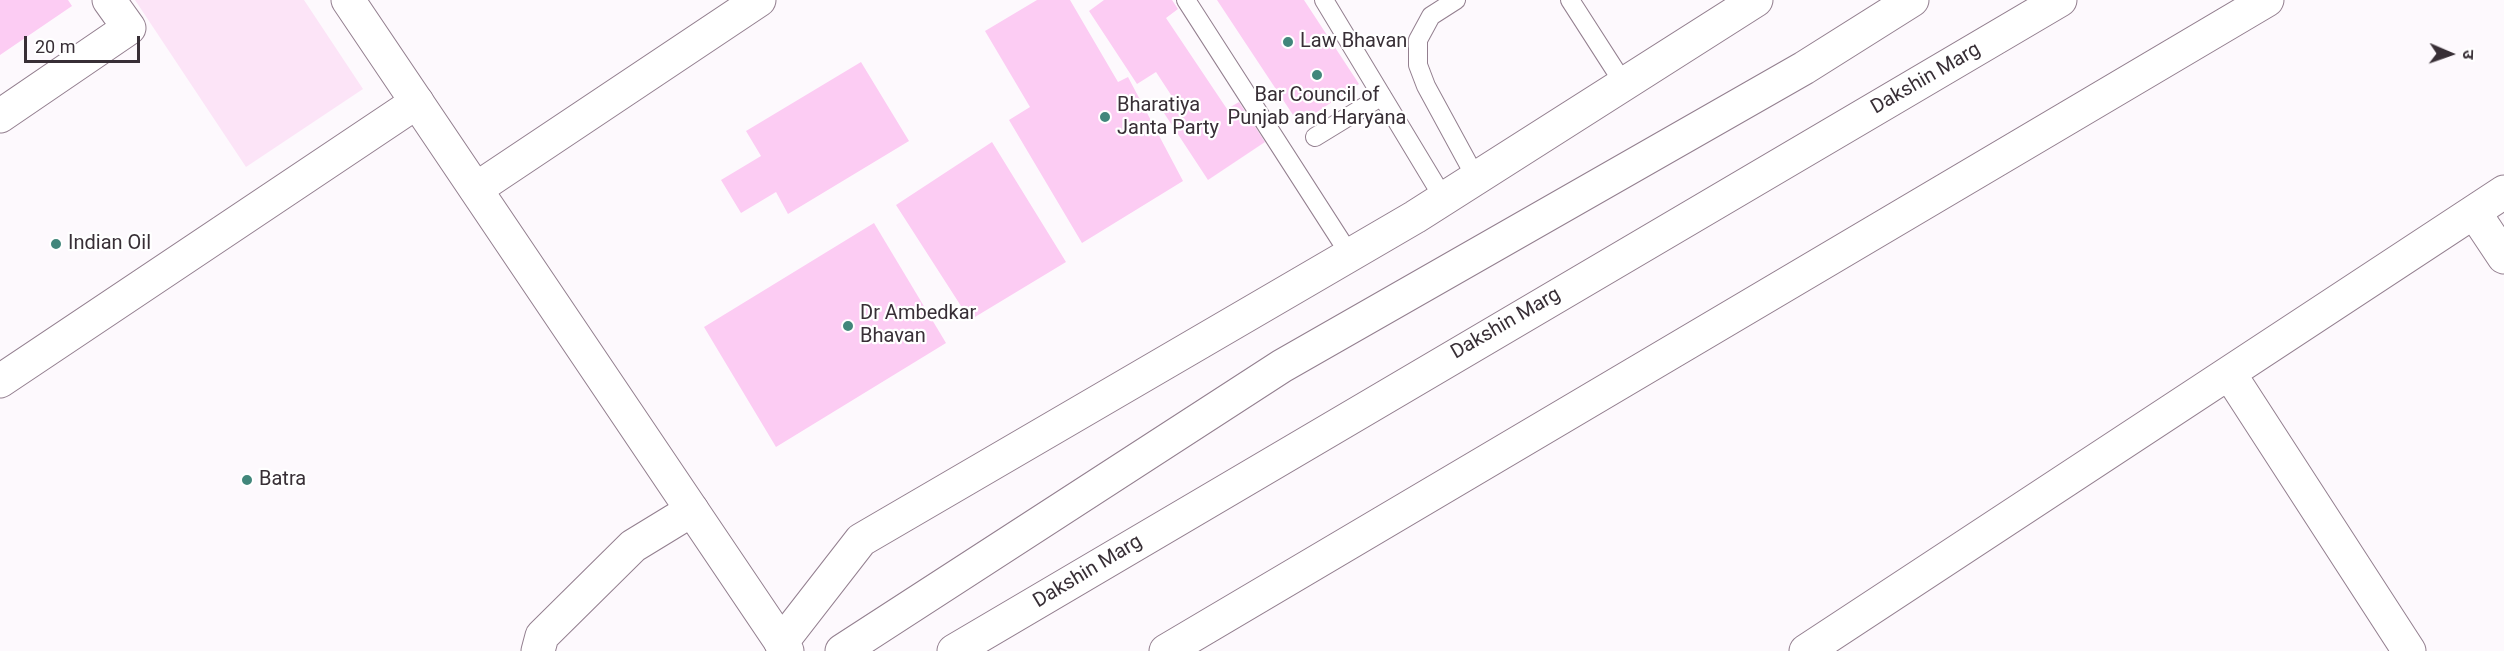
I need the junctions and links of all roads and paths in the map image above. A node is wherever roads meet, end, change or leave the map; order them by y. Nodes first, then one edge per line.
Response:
1 (109, 0) edge
2 (348, 0) edge
3 (759, 0) edge
4 (1186, 0) edge
5 (1324, 0) edge
6 (1456, 0) edge
7 (1570, 0) edge
8 (1756, 0) edge
9 (1912, 0) edge
10 (2060, 0) edge
11 (2267, 0) edge
12 (1624, 84) junction
13 (1382, 96) junction
14 (417, 102) junction
15 (0, 116) edge
16 (1315, 137) dead end
17 (1476, 178) junction
18 (476, 189) junction
19 (2504, 192) edge
20 (1444, 199) junction
21 (2474, 212) junction
22 (1350, 255) junction
23 (2504, 256) edge
24 (2229, 373) junction
25 (0, 381) edge
26 (692, 510) junction
27 (784, 647) edge
28 (538, 651) edge
29 (842, 651) edge
30 (954, 651) edge
31 (1166, 651) edge
32 (1806, 651) edge
33 (2409, 651) edge

1 - 15 street
2 - 14 street
3 - 18 street
4 - 22 lane
5 - 13 lane
6 - 17 lane
7 - 12 lane
8 - 12 street
9 - 29 street
10 - 30 street, Dakshin Marg
11 - 31 street
12 - 17 street
13 - 16 lane
13 - 20 lane
14 - 18 street
14 - 25 street
17 - 20 street
18 - 26 street
19 - 21 street
20 - 22 street
21 - 23 street
21 - 24 street
22 - 27 street
24 - 32 street
24 - 33 street
26 - 27 street
26 - 28 street

